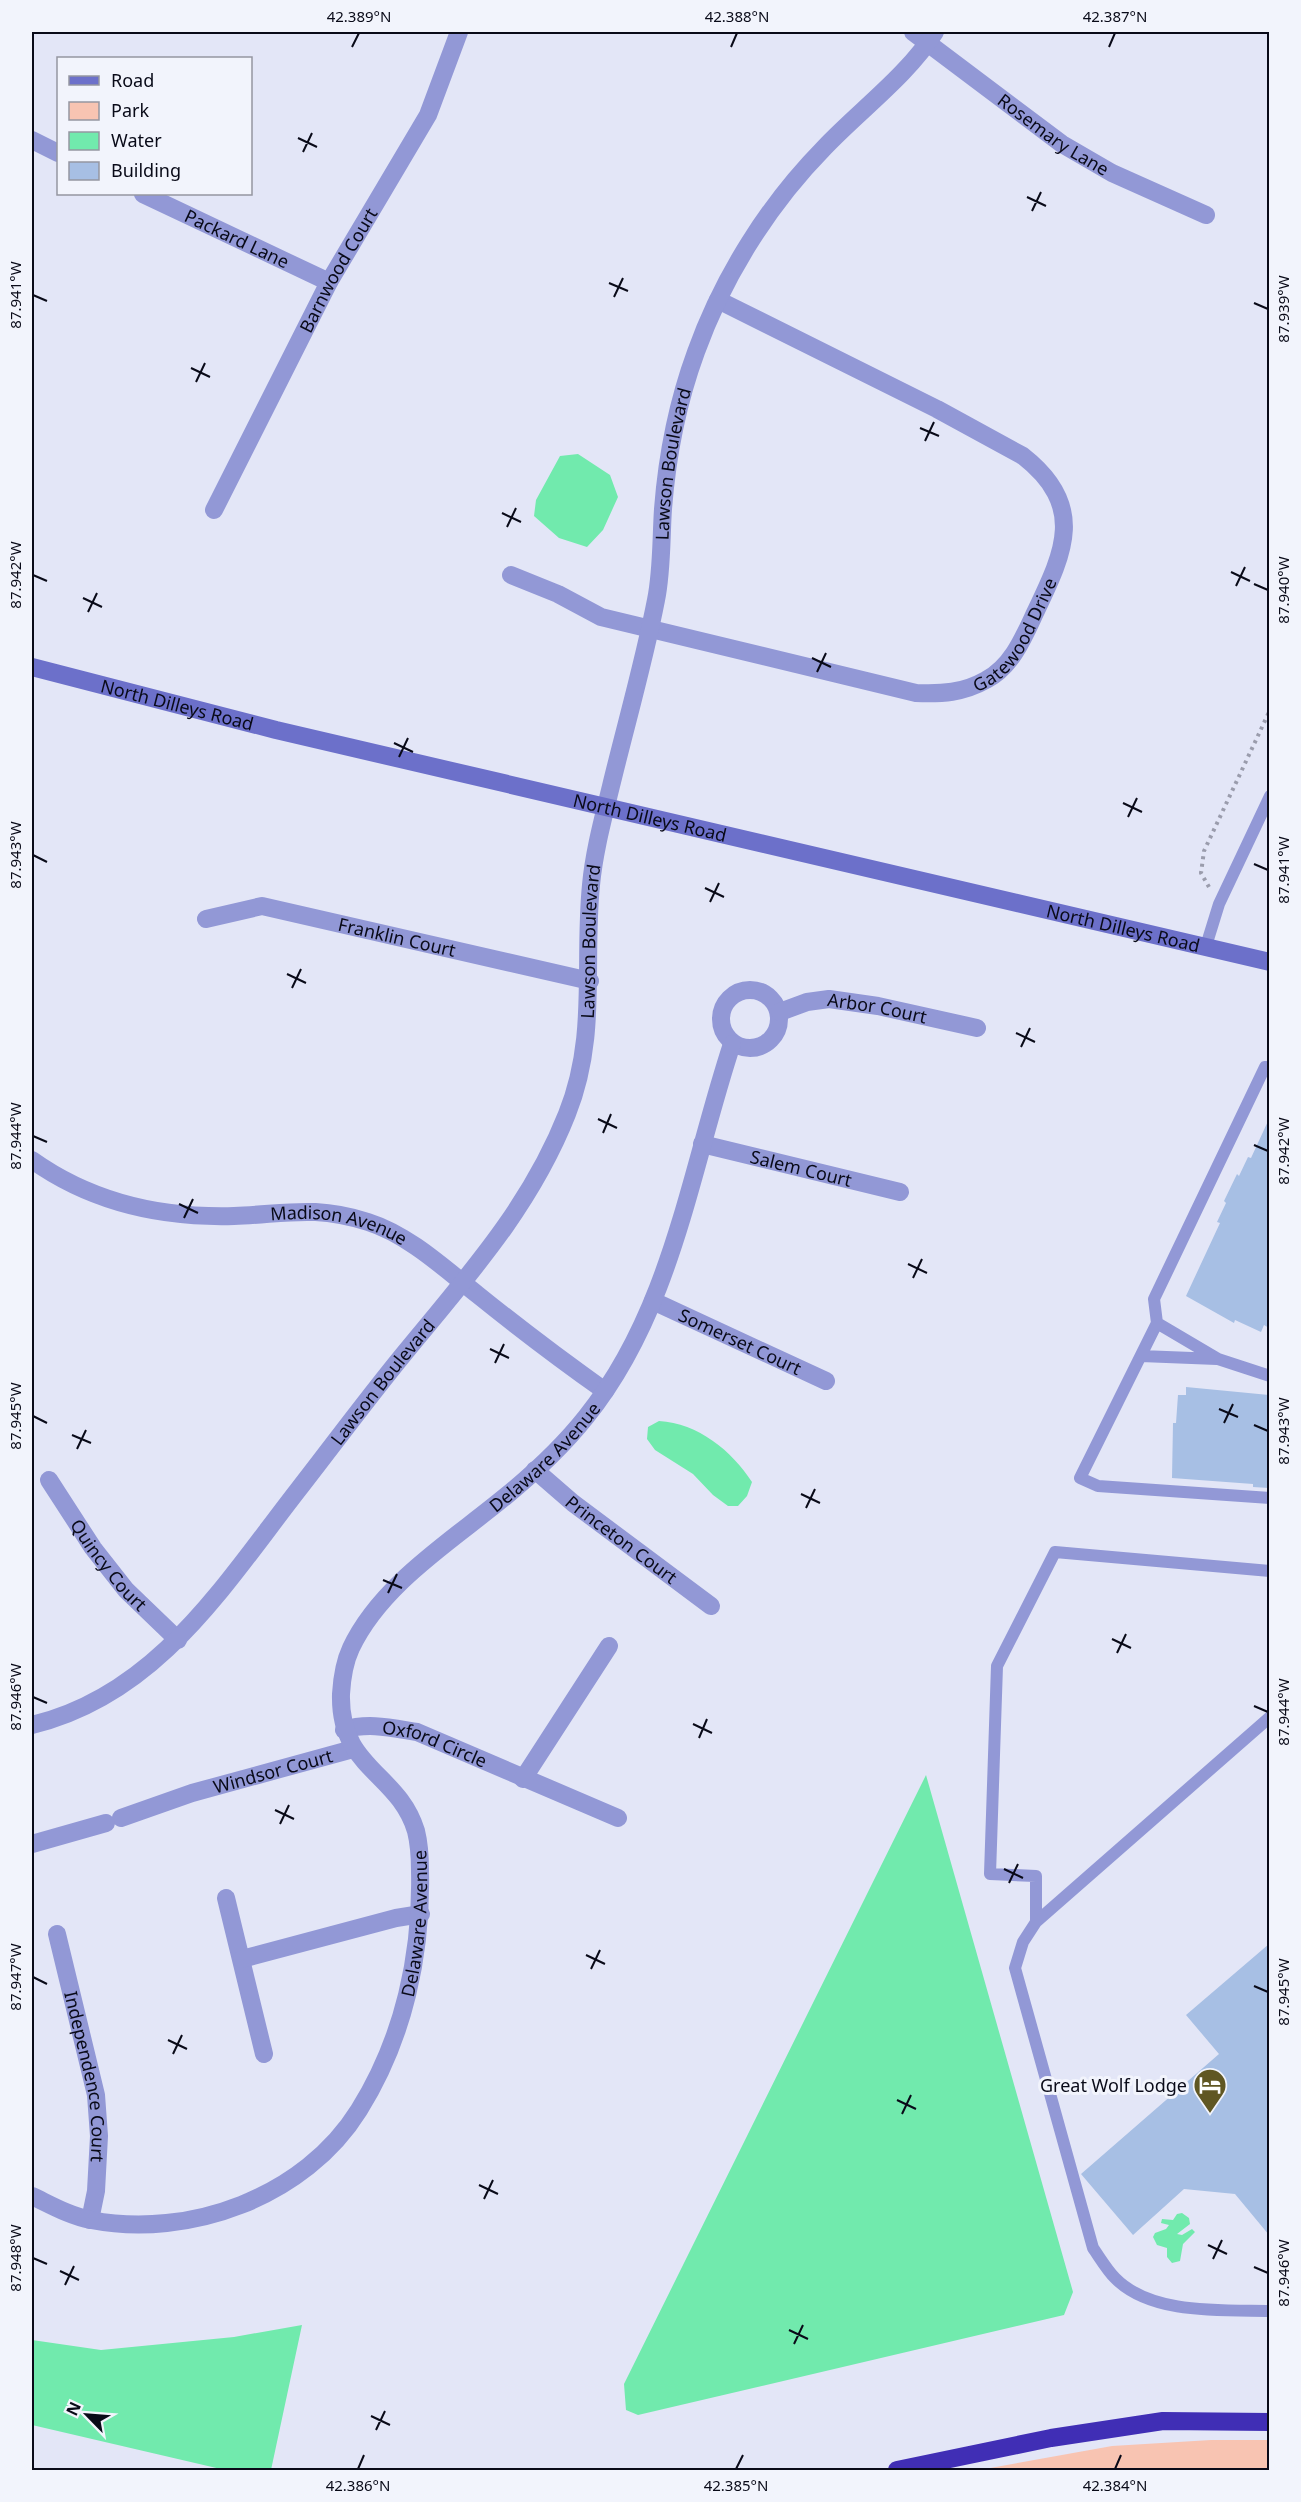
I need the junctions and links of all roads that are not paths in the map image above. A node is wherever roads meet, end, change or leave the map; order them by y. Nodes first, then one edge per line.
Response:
1 (459, 32) edge
2 (926, 35) edge
3 (32, 140) edge
4 (57, 152) edge
5 (145, 195) edge
6 (1206, 215) dead end
7 (329, 282) junction
8 (718, 300) junction
9 (214, 510) dead end
10 (511, 575) dead end
11 (649, 630) junction
12 (32, 667) edge
13 (1269, 796) edge
14 (606, 806) junction
15 (206, 919) dead end
16 (1206, 946) junction
17 (1269, 962) edge
18 (590, 981) junction
19 (780, 1012) junction
20 (977, 1028) dead end
21 (732, 1044) junction
22 (1269, 1068) edge
23 (702, 1144) junction
24 (32, 1160) edge
25 (900, 1192) dead end
26 (463, 1284) junction
27 (653, 1301) junction
28 (1157, 1323) junction
29 (1141, 1356) junction
30 (1218, 1359) junction
31 (1269, 1376) edge
32 (826, 1381) dead end
33 (605, 1391) junction
34 (535, 1470) junction
35 (49, 1480) dead end
36 (1269, 1498) edge
37 (1269, 1571) edge
38 (711, 1606) dead end
39 (178, 1640) junction
40 (609, 1646) dead end
41 (1269, 1717) edge
42 (32, 1725) edge
43 (344, 1730) junction
44 (353, 1749) junction
45 (523, 1779) junction
46 (618, 1818) dead end
47 (32, 1844) edge
48 (226, 1898) dead end
49 (421, 1914) junction
50 (1036, 1922) junction
51 (57, 1934) dead end
52 (243, 1959) junction
53 (264, 2054) dead end
54 (32, 2196) edge
55 (90, 2220) junction
56 (1269, 2311) edge
57 (1269, 2422) edge
58 (897, 2470) edge

1 - 7 street, Barnwood Court
2 - 6 street, Rosemary Lane
2 - 8 street, Lawson Boulevard
3 - 4 street
5 - 7 street, Packard Lane
7 - 9 street, Barnwood Court
8 - 11 street, Lawson Boulevard
8 - 11 street, Gatewood Drive
10 - 11 street, Gatewood Drive
11 - 14 street, Lawson Boulevard
12 - 14 street, North Dilleys Road
13 - 16 lane
14 - 16 street, North Dilleys Road
14 - 18 street, Lawson Boulevard
15 - 18 street, Franklin Court
16 - 17 street, North Dilleys Road
18 - 26 street, Lawson Boulevard
19 - 20 street, Arbor Court
19 - 21 street
19 - 21 street
21 - 23 street, Delaware Avenue
22 - 28 lane
23 - 25 street, Salem Court
23 - 27 street, Delaware Avenue
24 - 26 street, Madison Avenue
26 - 33 street, Madison Avenue
26 - 39 street, Lawson Boulevard
27 - 32 street, Somerset Court
27 - 33 street, Delaware Avenue
28 - 29 lane
28 - 30 lane
29 - 30 lane
29 - 36 lane
30 - 31 lane
33 - 34 street, Delaware Avenue
34 - 38 street, Princeton Court
34 - 43 street, Delaware Avenue
35 - 39 street, Quincy Court
37 - 50 lane
39 - 42 street, Lawson Boulevard
40 - 45 street
41 - 50 lane
43 - 44 street, Delaware Avenue
43 - 45 street, Oxford Circle
44 - 47 street, Windsor Court
44 - 49 street, Delaware Avenue
45 - 46 street, Oxford Circle
48 - 52 street
49 - 52 street
49 - 55 street, Delaware Avenue
50 - 56 lane
51 - 55 street, Independence Court
52 - 53 street
54 - 55 street, Delaware Avenue
57 - 58 highway

